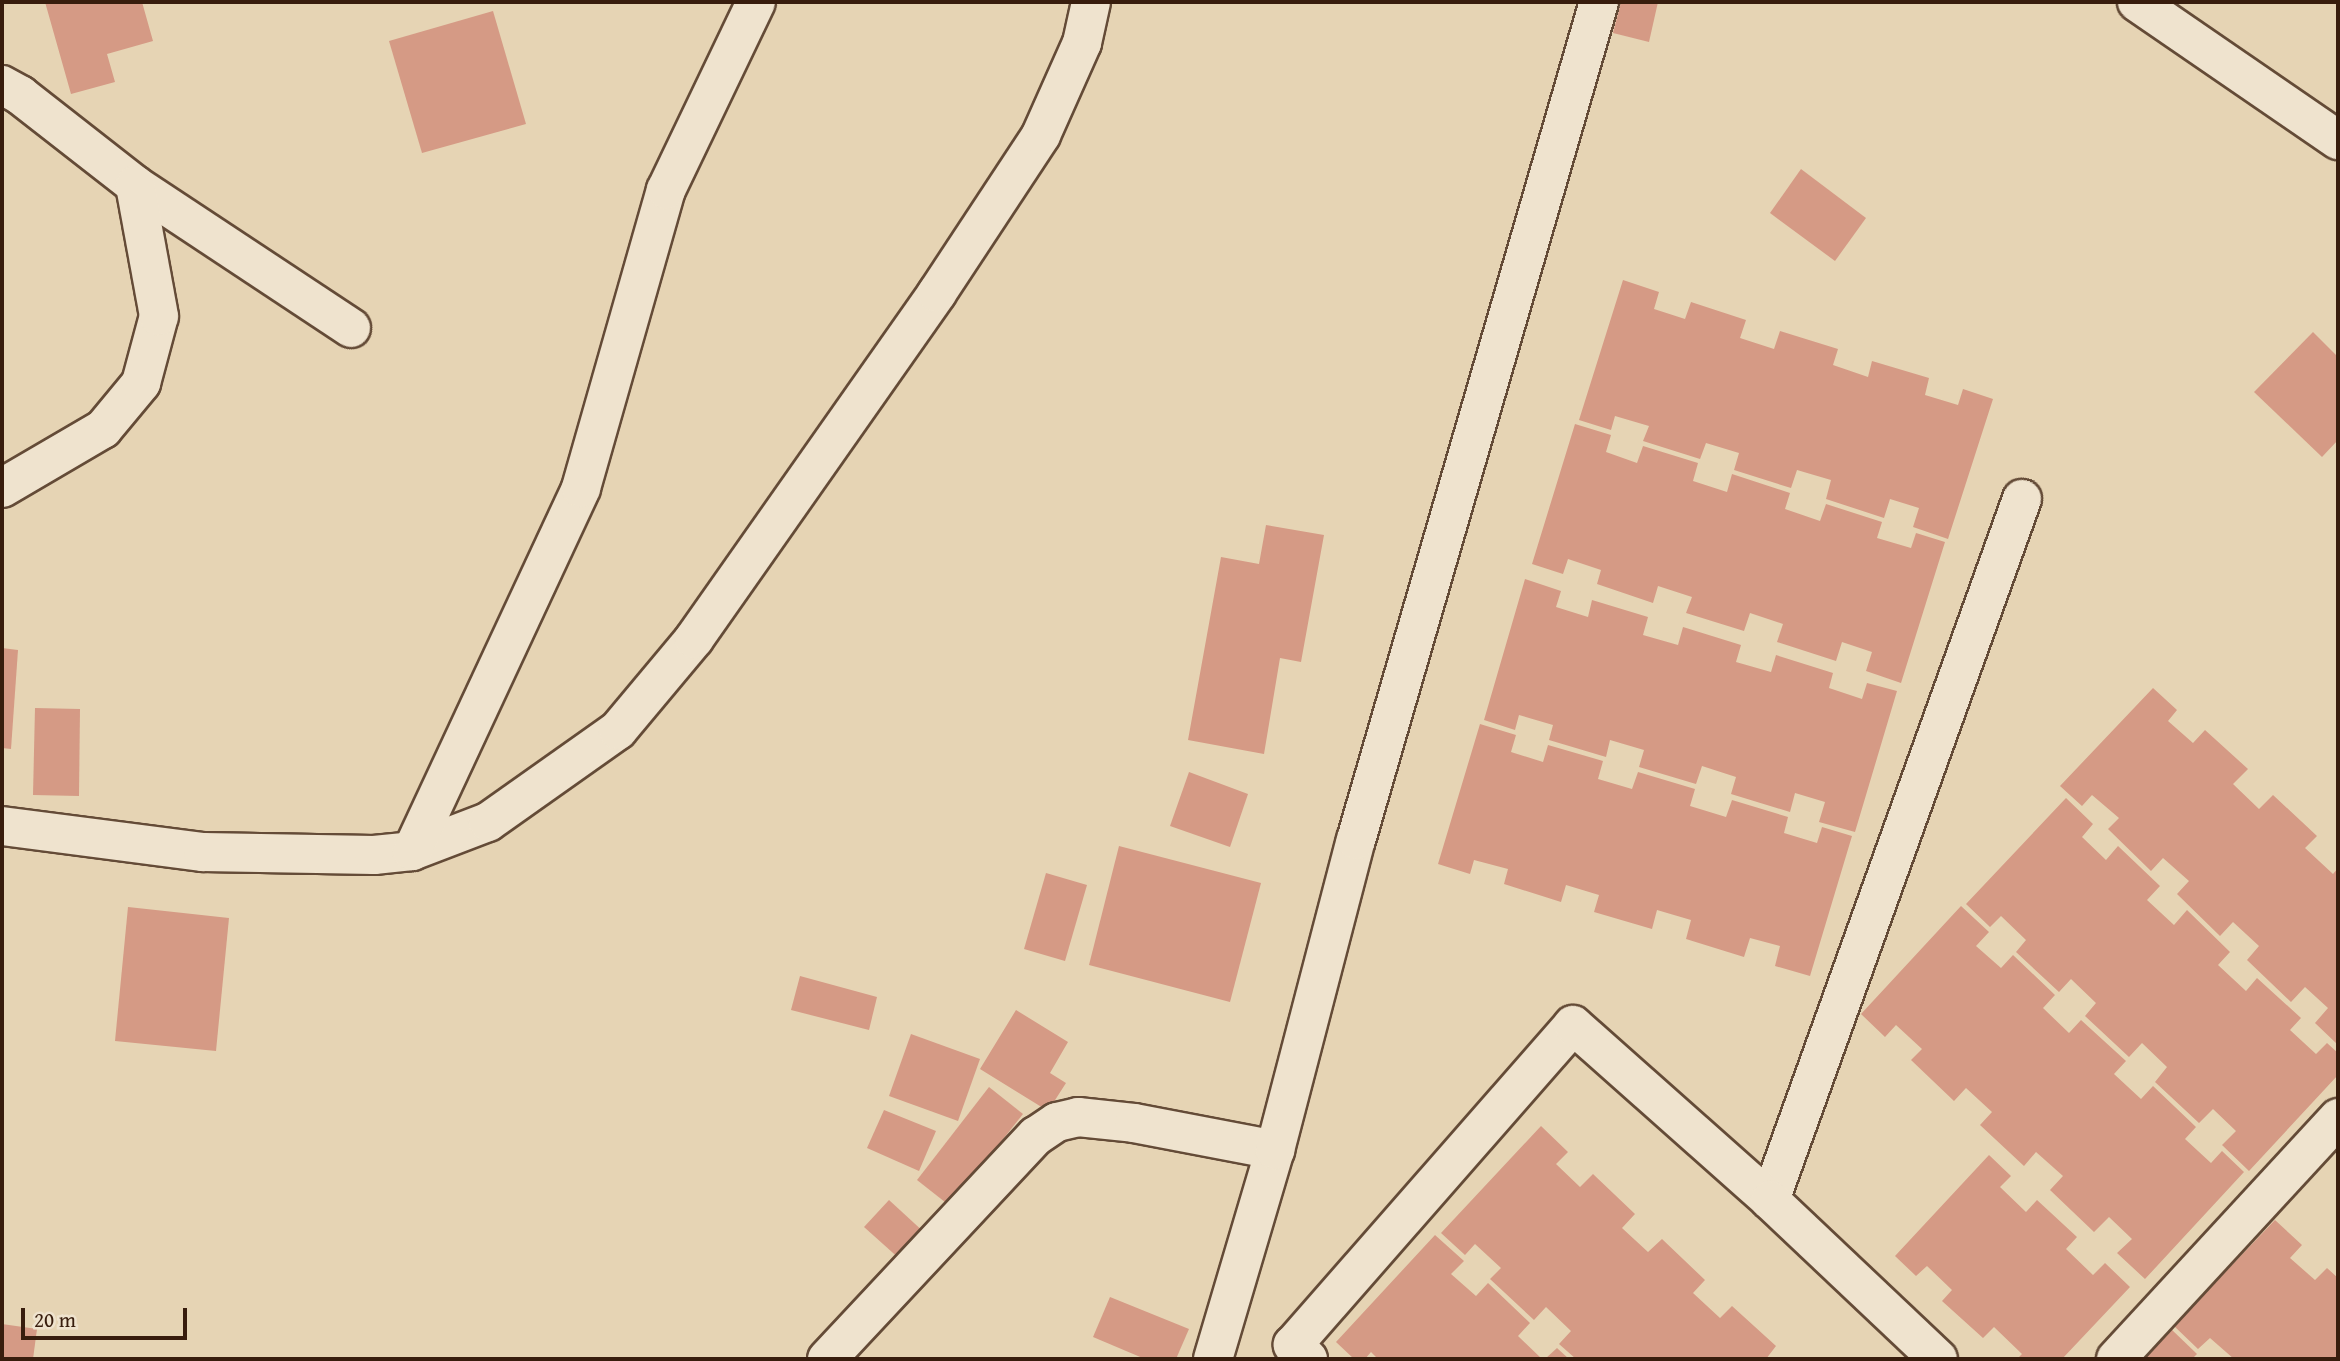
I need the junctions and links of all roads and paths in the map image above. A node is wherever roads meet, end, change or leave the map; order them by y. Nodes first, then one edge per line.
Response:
1 (755, 2) edge
2 (1091, 2) edge
3 (1599, 2) edge
4 (2137, 2) edge
5 (2, 85) edge
6 (2338, 140) edge
7 (135, 185) junction
8 (351, 328) dead end
9 (2, 488) edge
10 (2022, 499) dead end
11 (2, 826) edge
12 (412, 851) junction
13 (2338, 1118) edge
14 (1275, 1150) junction
15 (1770, 1200) junction
16 (827, 1359) edge
17 (1213, 1359) edge
18 (1308, 1359) edge
19 (1938, 1359) edge
20 (2116, 1359) edge

1 - 12 street
2 - 12 street
3 - 14 street
4 - 6 street
5 - 7 street
7 - 8 street
7 - 9 street
10 - 15 street
11 - 12 street
13 - 20 street
14 - 16 street
14 - 17 street
15 - 18 street
15 - 19 street

